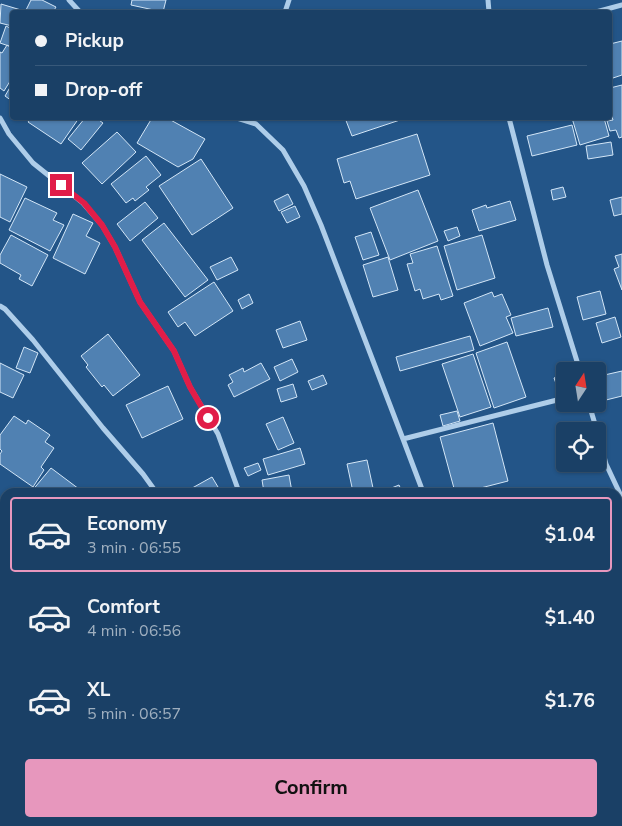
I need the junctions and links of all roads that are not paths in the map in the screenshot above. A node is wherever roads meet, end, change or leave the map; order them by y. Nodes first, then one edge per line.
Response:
1 (69, 0) edge
2 (622, 5) edge
3 (78, 10) edge
4 (603, 10) edge
5 (0, 118) edge
6 (243, 120) edge
7 (257, 120) edge
8 (510, 120) edge
9 (256, 124) junction
10 (0, 306) edge
11 (577, 362) edge
12 (556, 400) edge
13 (403, 439) junction
14 (606, 464) edge
15 (153, 488) edge
16 (238, 488) edge
17 (421, 488) edge
18 (617, 488) edge

1 - 3 street
2 - 4 street
5 - 16 street
6 - 9 street
7 - 9 street
8 - 11 street
9 - 13 street
10 - 15 street
12 - 13 street
13 - 17 street
14 - 18 street

